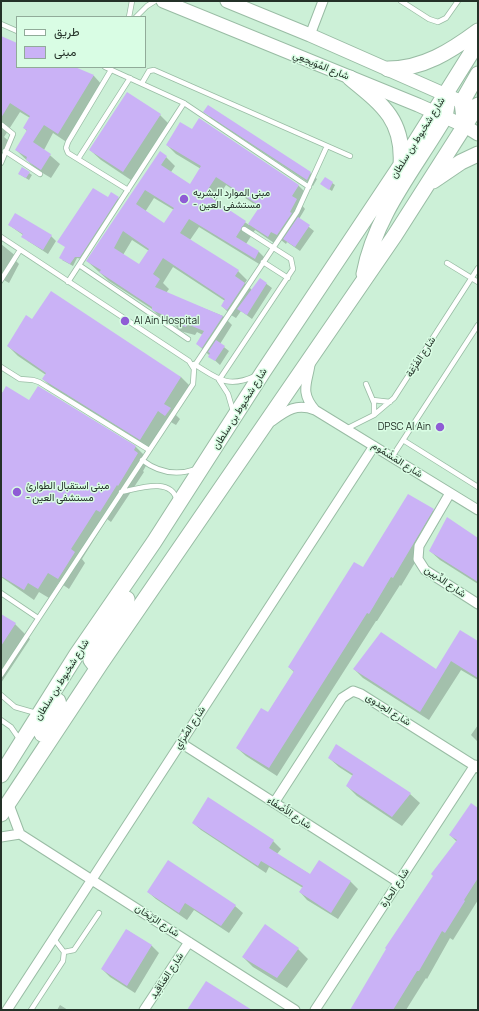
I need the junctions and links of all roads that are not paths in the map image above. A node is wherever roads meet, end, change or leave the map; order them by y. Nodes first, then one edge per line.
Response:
1 (132, 1) edge
2 (155, 1) edge
3 (163, 1) edge
4 (227, 1) edge
5 (323, 1) edge
6 (401, 1) edge
7 (458, 1) edge
8 (130, 16) edge
9 (137, 16) edge
10 (1, 24) edge
11 (16, 31) edge
12 (478, 31) edge
13 (310, 35) junction
14 (478, 42) edge
15 (110, 68) edge
16 (388, 69) junction
17 (478, 74) edge
18 (130, 78) junction
19 (350, 78) junction
20 (142, 82) junction
21 (445, 94) junction
22 (184, 102) junction
23 (462, 102) junction
24 (477, 108) edge
25 (440, 114) junction
26 (2, 125) edge
27 (465, 126) junction
28 (478, 134) edge
29 (327, 146) junction
30 (5, 151) junction
31 (478, 154) edge
32 (350, 156) dead end
33 (78, 159) junction
34 (1, 163) edge
35 (401, 165) junction
36 (40, 174) dead end
37 (309, 187) junction
38 (424, 188) junction
39 (128, 190) junction
40 (244, 229) dead end
41 (1, 237) edge
42 (273, 247) junction
43 (20, 250) junction
44 (263, 262) junction
45 (447, 263) dead end
46 (79, 265) junction
47 (478, 268) edge
48 (288, 278) junction
49 (471, 278) junction
50 (1, 280) edge
51 (363, 280) junction
52 (68, 282) junction
53 (478, 282) edge
54 (478, 325) edge
55 (188, 339) dead end
56 (310, 357) junction
57 (189, 361) junction
58 (195, 365) junction
59 (1, 367) edge
60 (263, 372) junction
61 (219, 380) junction
62 (366, 384) dead end
63 (373, 400) junction
64 (390, 402) junction
65 (315, 410) junction
66 (374, 415) junction
67 (234, 418) junction
68 (264, 425) junction
69 (346, 429) junction
70 (404, 440) junction
71 (374, 446) junction
72 (149, 450) junction
73 (392, 457) junction
74 (142, 460) junction
75 (205, 465) junction
76 (478, 487) edge
77 (121, 492) junction
78 (450, 493) junction
79 (178, 506) junction
80 (478, 510) edge
81 (154, 542) junction
82 (1, 593) edge
83 (478, 604) edge
84 (38, 618) junction
85 (101, 663) junction
86 (1, 675) edge
87 (1, 695) edge
88 (45, 708) junction
89 (1, 720) edge
90 (180, 743) junction
91 (21, 744) junction
92 (476, 766) edge
93 (1, 776) edge
94 (274, 803) junction
95 (3, 805) edge
96 (20, 834) junction
97 (1, 837) edge
98 (92, 879) junction
99 (398, 882) junction
100 (99, 913) dead end
101 (54, 938) junction
102 (189, 942) junction
103 (64, 952) junction
104 (7, 1010) edge
105 (31, 1010) edge
106 (145, 1010) edge
107 (295, 1010) edge
108 (315, 1010) edge

1 - 8 lane
2 - 9 lane
3 - 19 street, شارع المُوَيجعِي
4 - 13 street
5 - 13 street
6 - 7 lane
10 - 11 lane
12 - 16 main road
13 - 16 street
14 - 21 main road, شارع شخبوط بن سلطان
15 - 18 lane
15 - 33 lane
16 - 21 street
17 - 23 main road
18 - 20 lane
18 - 33 lane
19 - 25 street, شارع المُوَيجعِي
19 - 35 main road
20 - 22 lane
20 - 29 lane
21 - 23 street
21 - 25 main road, شارع شخبوط بن سلطان
22 - 37 lane
22 - 39 lane
23 - 24 street
23 - 27 main road
24 - 27 main road
25 - 27 street, شارع المُوَيجعِي
25 - 35 main road, شارع شخبوط بن سلطان
25 - 51 main road
26 - 30 lane
27 - 28 street, شارع المُوَيجعِي
27 - 38 main road
29 - 32 lane
29 - 37 lane
30 - 34 lane
30 - 36 lane
31 - 38 main road
33 - 39 lane
35 - 60 main road, شارع شخبوط بن سلطان
37 - 42 lane
38 - 51 main road
39 - 46 lane
40 - 42 lane
41 - 43 lane
42 - 44 lane
42 - 48 lane
43 - 50 lane
43 - 52 lane
44 - 48 lane
44 - 58 lane
45 - 49 lane
46 - 52 lane
46 - 55 lane
47 - 49 lane, شارع الفَزْعَة
48 - 61 lane
49 - 53 lane
49 - 64 lane, شارع الفَزْعَة
51 - 56 main road
52 - 57 lane
54 - 70 lane
56 - 65 street
56 - 68 main road
57 - 58 lane
57 - 72 lane
58 - 61 lane
59 - 72 lane
60 - 61 lane
60 - 67 main road, شارع شخبوط بن سلطان
61 - 67 lane
62 - 63 lane
63 - 64 lane
63 - 66 lane
64 - 66 lane, شارع الفَزْعَة
65 - 68 street, شارع المَشْمُوم
65 - 69 street, شارع المَشْمُوم
66 - 69 lane, شارع الفَزْعَة
67 - 75 main road, شارع شخبوط بن سلطان
68 - 85 main road
69 - 71 street, شارع المَشْمُوم
70 - 73 lane
70 - 76 lane
71 - 73 street, شارع المَشْمُوم
71 - 90 street, شارع الصِّرَاي
72 - 74 lane
73 - 78 street, شارع المَشْمُوم
74 - 75 lane
74 - 77 lane
75 - 79 main road, شارع شخبوط بن سلطان
77 - 79 lane
77 - 84 lane
78 - 80 street, شارع المَشْمُوم
78 - 83 street, شارع الدِّيين
79 - 81 main road, شارع شخبوط بن سلطان
81 - 85 main road
81 - 88 main road, شارع شخبوط بن سلطان
82 - 84 lane
84 - 86 lane
85 - 95 main road
87 - 88 lane
88 - 91 main road, شارع شخبوط بن سلطان
88 - 95 main road
89 - 91 lane
90 - 94 street, شارع الأَصْفَاء
90 - 98 street, شارع الصِّرَاي
91 - 93 main road, شارع شخبوط بن سلطان
92 - 94 street, شارع الجدوى
92 - 99 street, شارع الحارة
94 - 99 street, شارع الأَصْفَاء
95 - 96 street
96 - 97 street
96 - 98 street, شارع الرَّيْحَان
98 - 101 street, شارع الصِّرَاي
98 - 102 street, شارع الرَّيْحَان
99 - 108 street, شارع الحارة
100 - 103 lane
101 - 103 lane
101 - 104 street, شارع الصِّرَاي
102 - 106 street, شارع العَنَاقِيد
102 - 107 street, شارع الرَّيْحَان
103 - 105 lane

